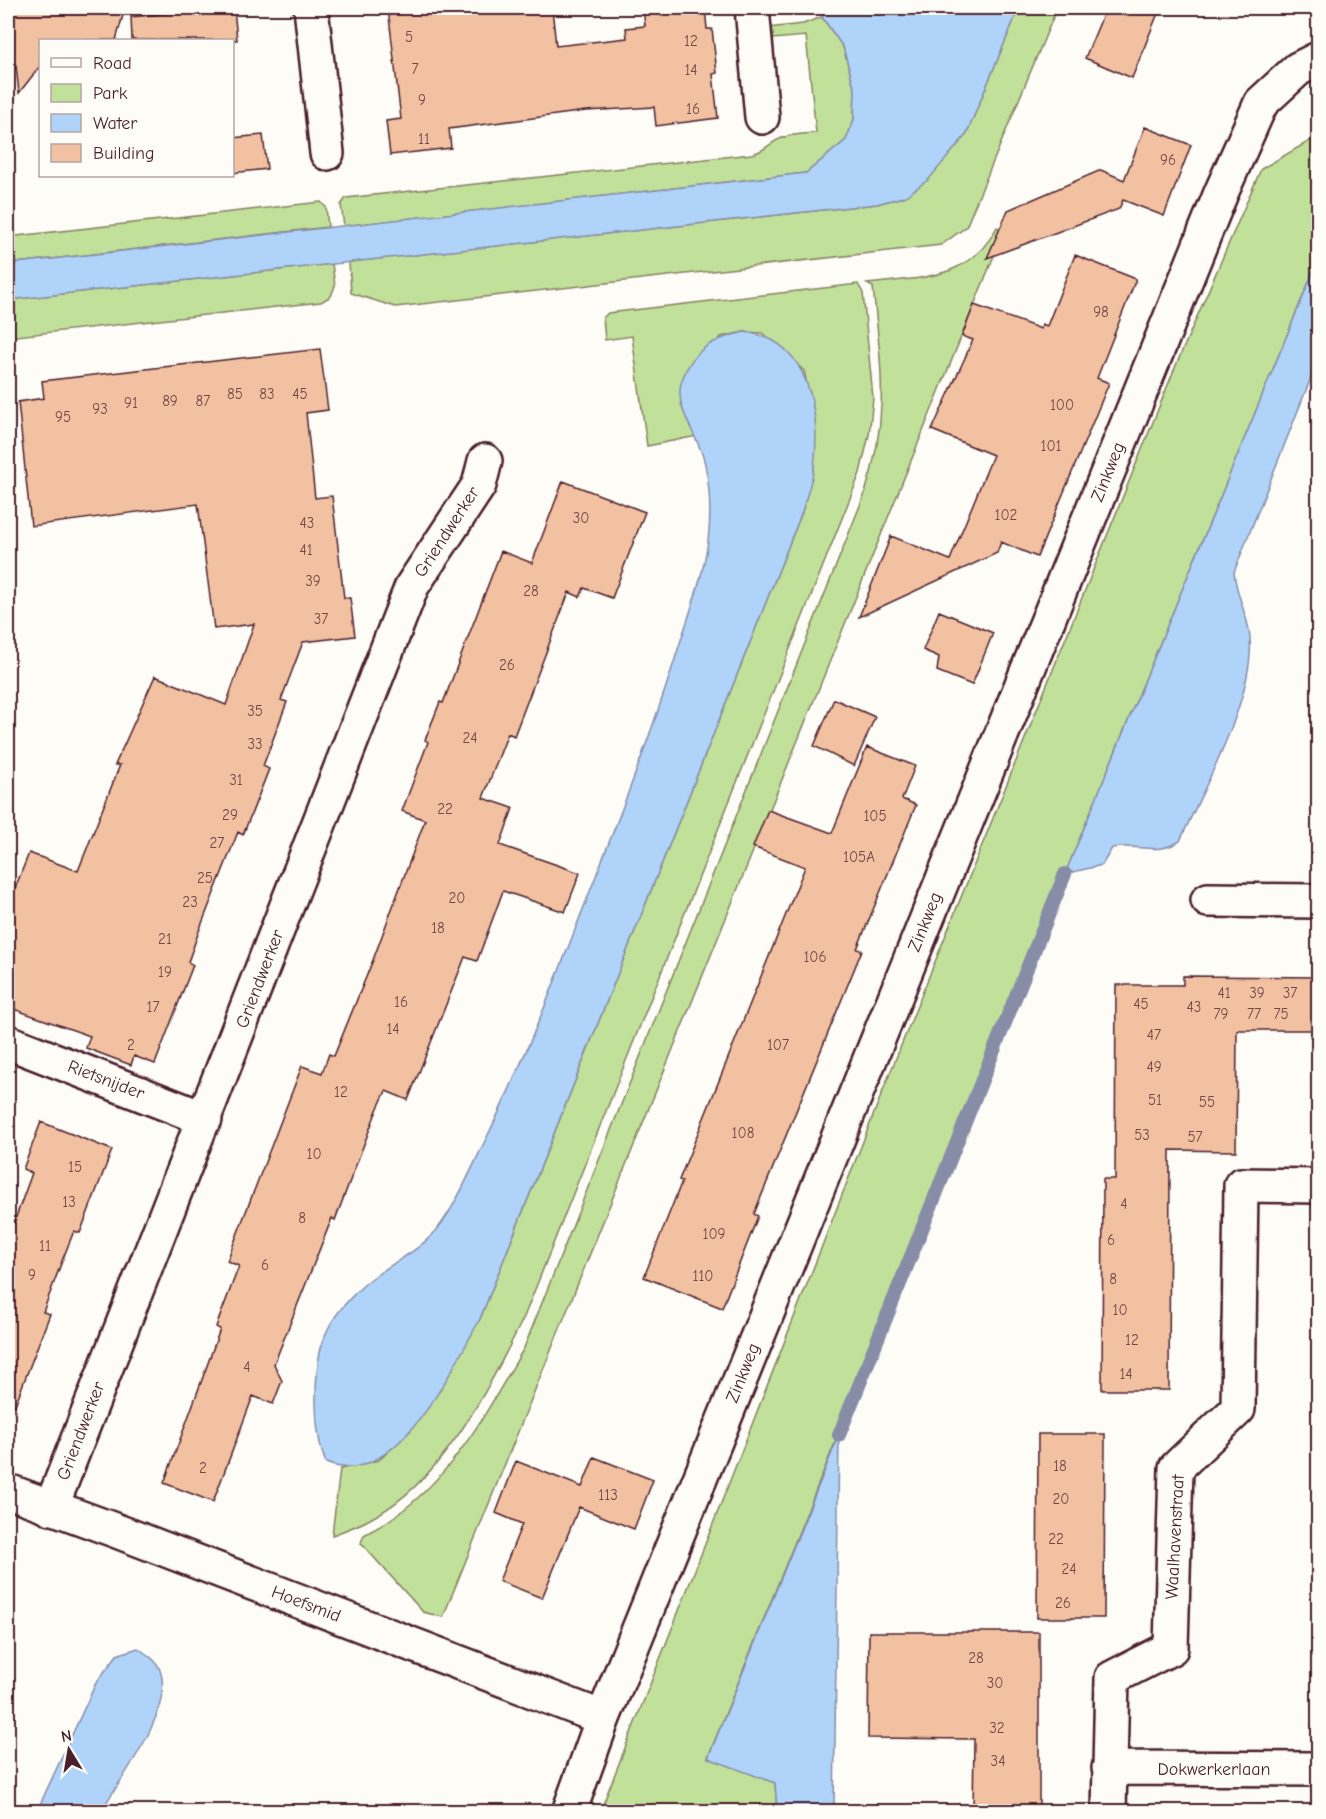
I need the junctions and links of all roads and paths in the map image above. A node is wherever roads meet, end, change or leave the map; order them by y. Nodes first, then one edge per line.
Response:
1 (311, 8) edge
2 (752, 8) edge
3 (1318, 59) edge
4 (762, 117) dead end
5 (327, 153) dead end
6 (485, 460) dead end
7 (1208, 900) dead end
8 (1318, 901) edge
9 (8, 1042) edge
10 (205, 1119) junction
11 (1318, 1186) edge
12 (8, 1491) edge
13 (51, 1508) junction
14 (603, 1718) junction
15 (1109, 1768) junction
16 (1318, 1769) edge
17 (568, 1812) edge
18 (1109, 1812) edge

1 - 5 street
2 - 4 street
3 - 14 street, Zinkweg
6 - 10 street, Griendwerker
7 - 8 street
9 - 10 street, Rietsnijder
10 - 13 street, Griendwerker
11 - 15 street, Waalhavenstraat
12 - 13 street, Hoefsmid
13 - 14 street, Hoefsmid
14 - 17 street, Zinkweg
15 - 16 street, Dokwerkerlaan
15 - 18 street, Waalhavenstraat

